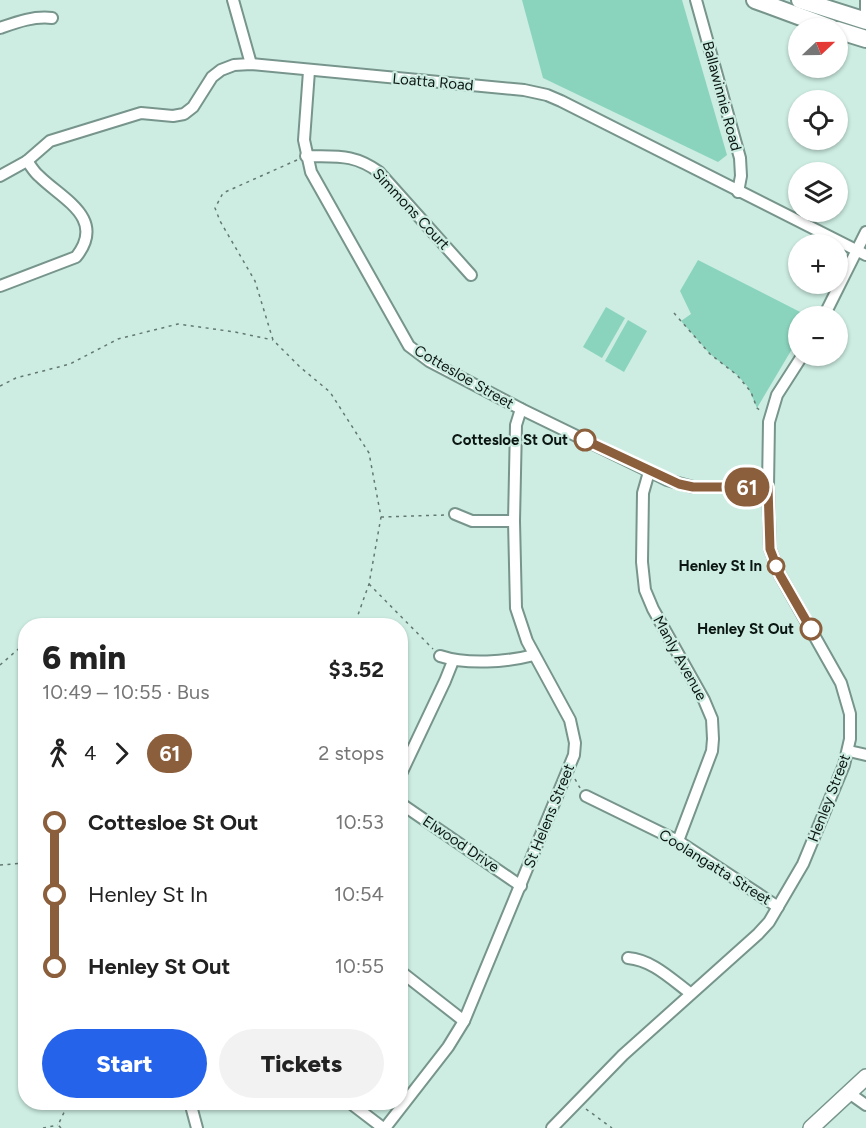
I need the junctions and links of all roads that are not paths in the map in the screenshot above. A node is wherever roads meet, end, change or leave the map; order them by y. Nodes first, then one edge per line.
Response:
1 (233, 0) edge
2 (696, 0) edge
3 (755, 0) edge
4 (800, 0) edge
5 (866, 0) edge
6 (52, 18) dead end
7 (804, 18) edge
8 (866, 22) edge
9 (0, 28) edge
10 (848, 33) edge
11 (866, 39) edge
12 (251, 64) junction
13 (309, 70) junction
14 (306, 156) junction
15 (27, 161) junction
16 (0, 176) edge
17 (738, 192) junction
18 (866, 232) edge
19 (862, 253) edge
20 (471, 276) dead end
21 (0, 286) edge
22 (830, 306) edge
23 (796, 366) edge
24 (521, 409) junction
25 (649, 472) junction
26 (768, 487) junction
27 (455, 514) road end
28 (514, 521) junction
29 (534, 655) junction
30 (440, 656) road end
31 (453, 660) junction
32 (849, 751) junction
33 (866, 755) edge
34 (408, 760) edge
35 (586, 796) road end
36 (408, 808) edge
37 (678, 841) junction
38 (521, 886) junction
39 (778, 907) junction
40 (627, 958) dead end
41 (408, 977) edge
42 (690, 993) junction
43 (464, 1022) junction
44 (866, 1077) edge
45 (849, 1093) junction
46 (408, 1098) edge
47 (866, 1105) edge
48 (192, 1110) edge
49 (360, 1110) edge
50 (398, 1110) edge
51 (197, 1128) edge
52 (384, 1128) edge
53 (552, 1128) edge
54 (811, 1128) edge

1 - 12 street
2 - 17 street, Ballawinnie Road
3 - 7 main road
4 - 8 main road
5 - 8 street
6 - 9 street
10 - 11 main road
12 - 13 street, Loatta Road
12 - 15 street, Loatta Road
13 - 14 street, Cottesloe Street
13 - 17 street, Loatta Road
14 - 20 street, Simmons Court
14 - 24 street, Cottesloe Street
15 - 16 street, Loatta Road
15 - 21 street
17 - 19 street, Loatta Road
18 - 19 street
19 - 22 street
23 - 26 street, Henley Street
24 - 25 street, Cottesloe Street
24 - 28 street, St Helens Street
25 - 26 street, Cottesloe Street
25 - 37 street, Manly Avenue
26 - 32 street, Henley Street
27 - 28 street
28 - 29 street, St Helens Street
29 - 31 street
29 - 38 street, St Helens Street
30 - 31 street
31 - 34 street
32 - 33 street
32 - 39 street, Henley Street
35 - 37 street, Coolangatta Street
36 - 38 street, Elwood Drive
37 - 39 street, Coolangatta Street
38 - 43 street, St Helens Street
39 - 42 street, Henley Street
40 - 42 street
41 - 43 street
42 - 53 street, Henley Street
43 - 46 street, St Helens Street
44 - 45 main road
45 - 47 street
45 - 54 main road
48 - 51 street
49 - 52 street
50 - 52 street, St Helens Street

